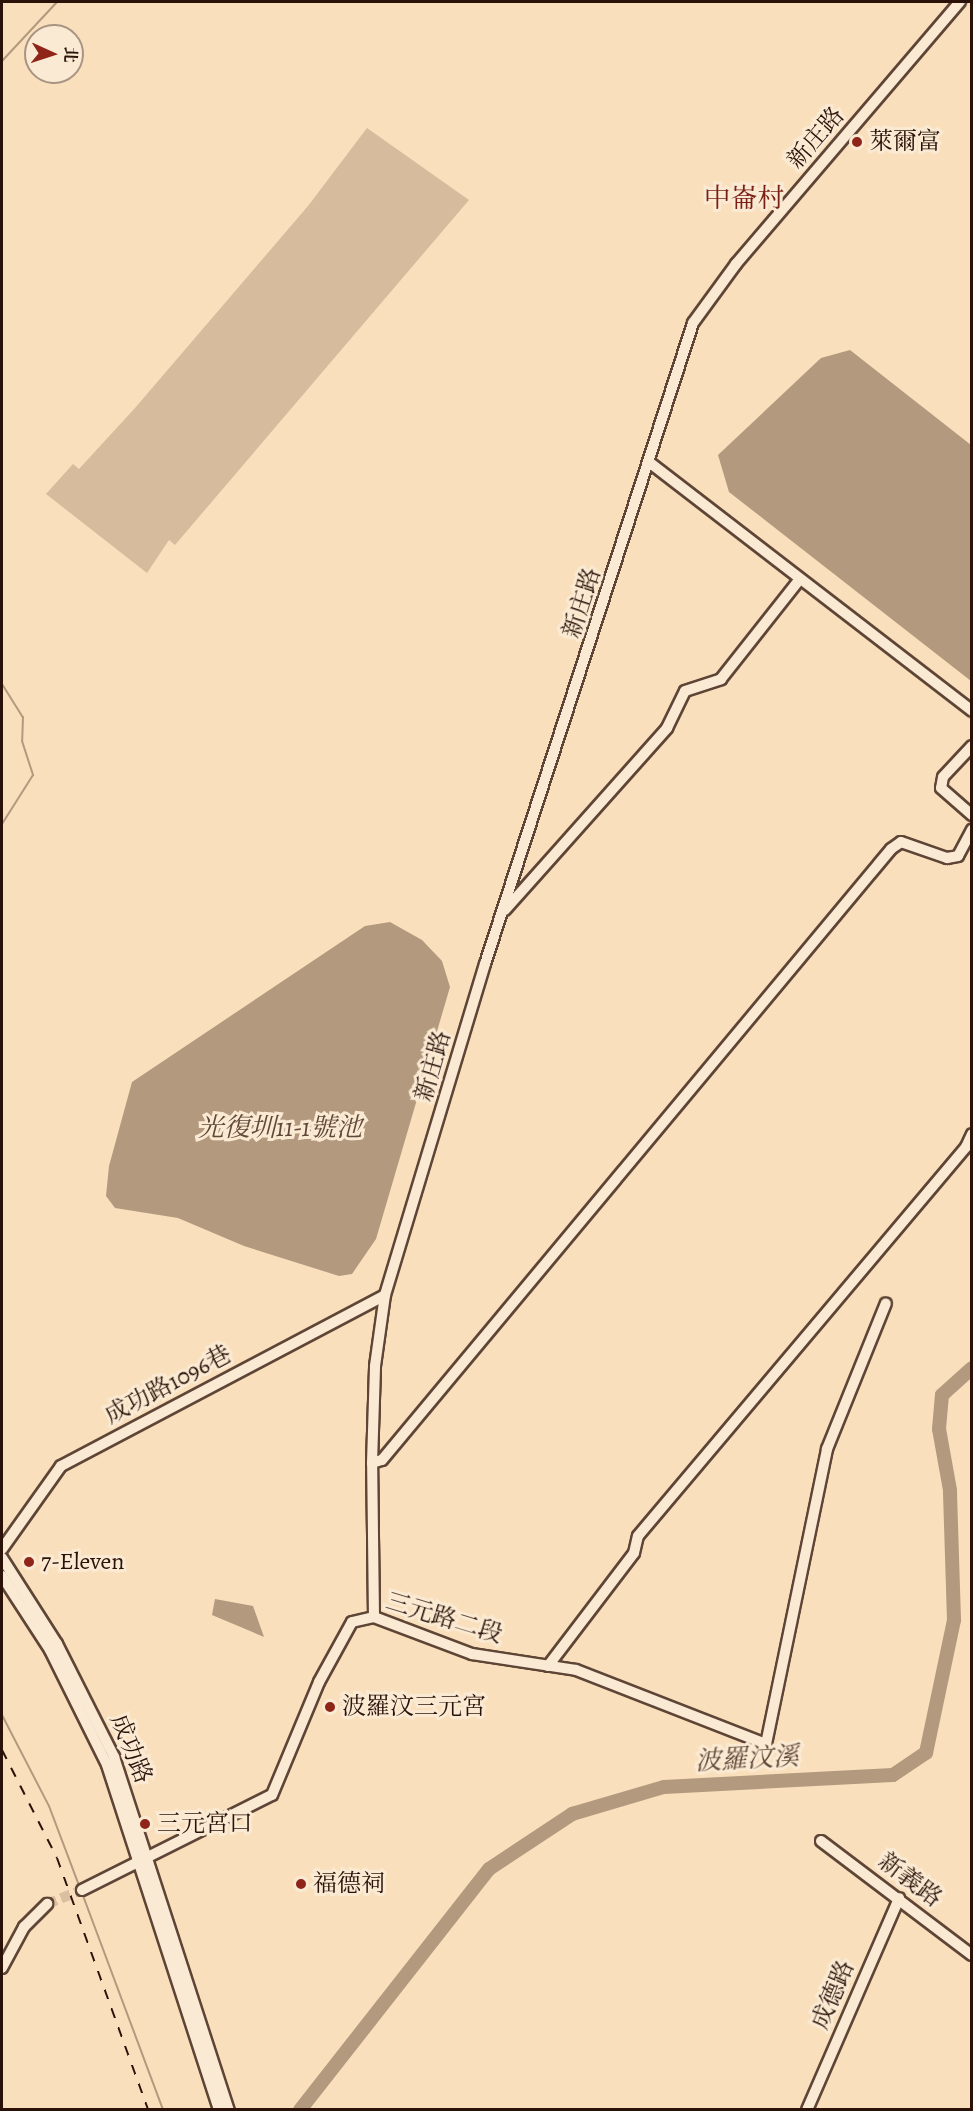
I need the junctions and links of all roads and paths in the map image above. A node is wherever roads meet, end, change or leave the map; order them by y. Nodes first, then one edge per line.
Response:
1 (960, 2) edge
2 (649, 462) junction
3 (800, 579) junction
4 (972, 711) edge
5 (972, 746) edge
6 (972, 815) edge
7 (972, 830) edge
8 (502, 913) junction
9 (972, 1134) edge
10 (385, 1294) junction
11 (886, 1303) dead end
12 (372, 1463) junction
13 (2, 1549) edge
14 (2, 1558) edge
15 (2, 1576) edge
16 (374, 1617) junction
17 (548, 1666) junction
18 (822, 1841) dead end
19 (144, 1857) junction
20 (82, 1890) tunnel mouth
21 (899, 1898) junction
22 (47, 1904) tunnel mouth
23 (971, 1954) edge
24 (2, 1968) edge
25 (219, 2109) edge
26 (229, 2109) edge
27 (807, 2109) edge

1 - 2 street, 新庄路
2 - 3 street
2 - 8 street, 新庄路
3 - 4 street
3 - 8 street
5 - 6 street
7 - 12 street
8 - 10 street, 新庄路
9 - 17 street
10 - 12 street, 新庄路
10 - 13 street, 成功路1096巷
11 - 17 street, 三元路二段
12 - 16 street, 新庄路
14 - 19 street, 成功路
15 - 19 street, 成功路
16 - 17 street, 三元路二段
16 - 19 street, 三元路二段
18 - 21 street, 新義路
19 - 20 street, 三元路二段
19 - 25 street, 成功路
19 - 26 street, 成功路
21 - 23 street, 新義路
21 - 27 street, 成德路
22 - 24 street

